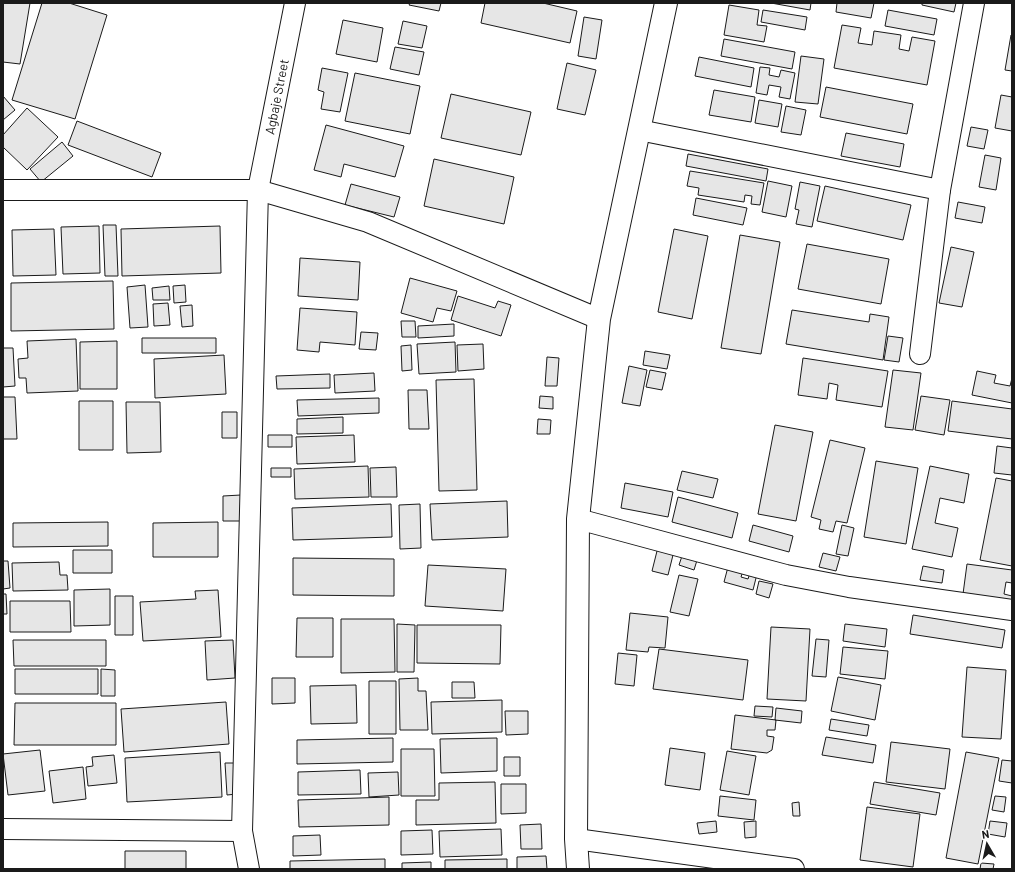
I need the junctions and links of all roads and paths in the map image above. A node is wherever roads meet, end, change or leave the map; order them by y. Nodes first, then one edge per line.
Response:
1 (295, 3) edge
2 (666, 3) edge
3 (974, 3) edge
4 (639, 130) junction
5 (3, 190) edge
6 (258, 190) junction
7 (940, 190) junction
8 (599, 319) junction
9 (920, 354) dead end
10 (578, 519) junction
11 (1012, 610) edge
12 (3, 829) edge
13 (242, 831) junction
14 (576, 839) junction
15 (248, 869) edge
16 (578, 869) edge
17 (794, 869) edge

1 - 6 street, Agbaje Street
2 - 4 main road
3 - 7 street
4 - 7 street
4 - 8 main road
5 - 6 street
6 - 8 street
6 - 13 street, Agbaje Street
7 - 9 street
8 - 10 main road
10 - 11 street
10 - 14 main road
12 - 13 street
13 - 15 street, Agbaje Street
14 - 16 main road
14 - 17 street

